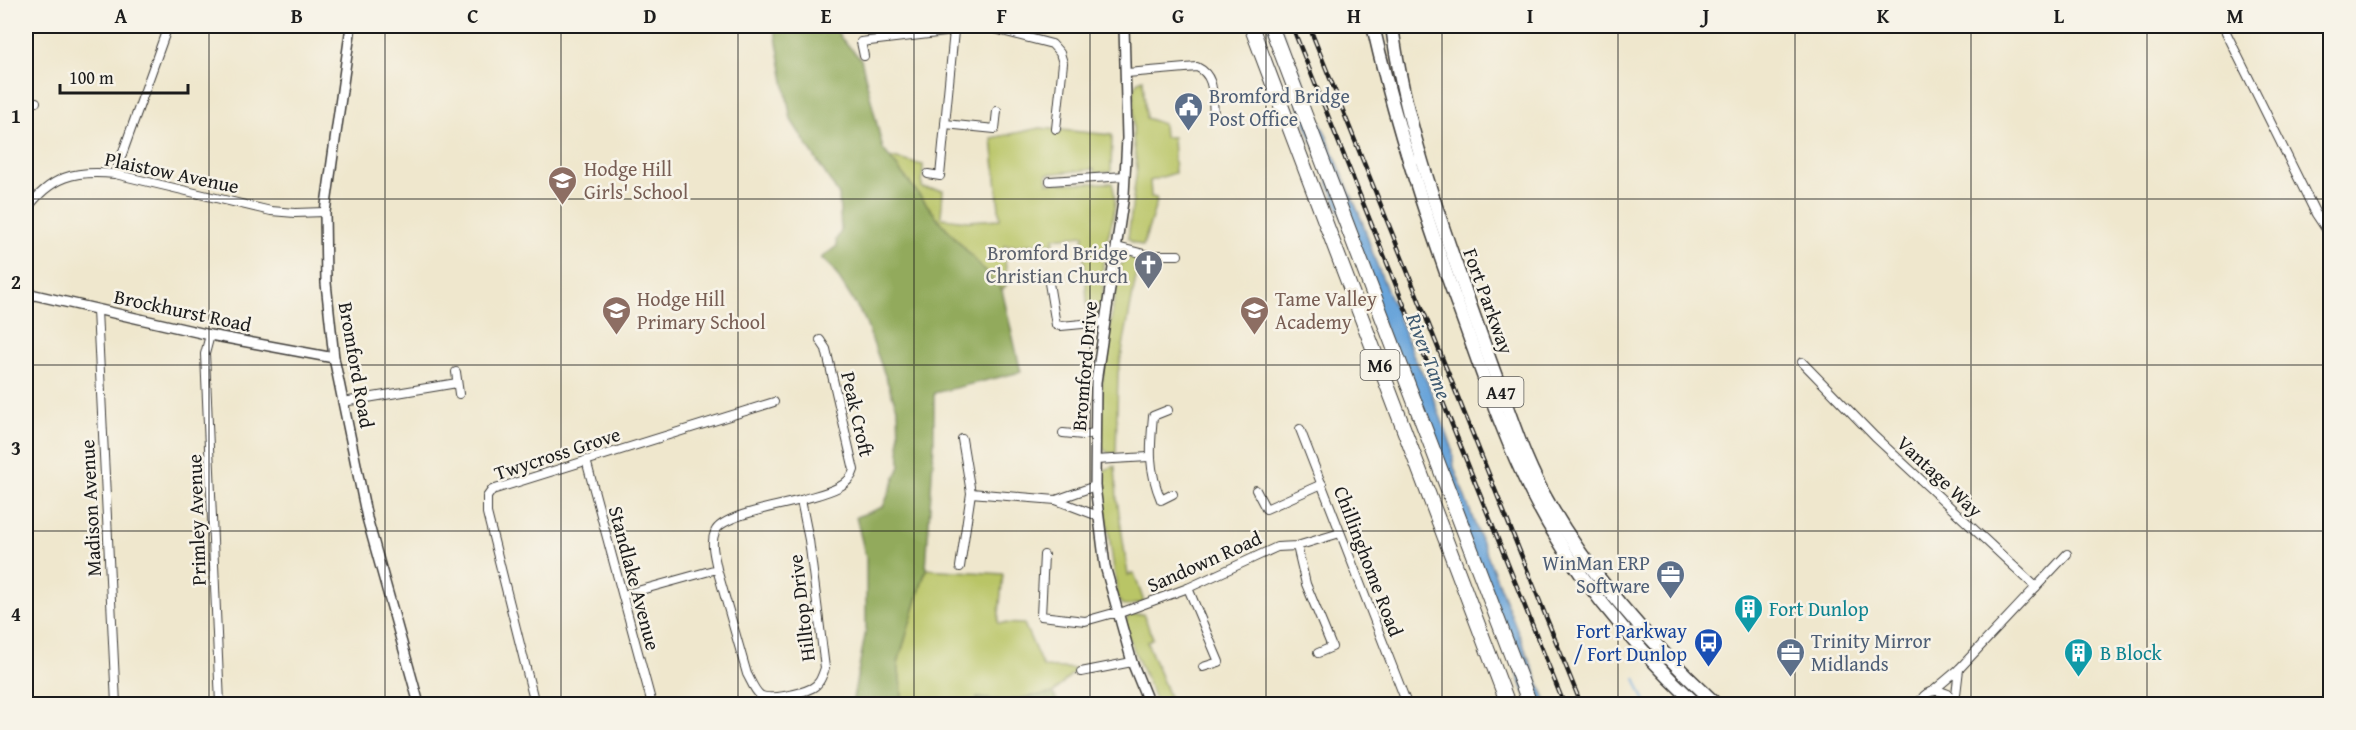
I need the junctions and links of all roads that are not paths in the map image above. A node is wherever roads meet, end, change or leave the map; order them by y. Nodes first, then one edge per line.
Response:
1 (168, 26) edge
2 (351, 26) edge
3 (983, 26) edge
4 (1124, 26) edge
5 (1251, 26) edge
6 (1271, 26) edge
7 (1373, 26) edge
8 (1392, 26) edge
9 (2223, 26) edge
10 (957, 28) edge
11 (864, 56) dead end
12 (1127, 73) junction
13 (26, 101) edge
14 (36, 102) dead end
15 (997, 111) dead end
16 (1214, 114) dead end
17 (945, 124) junction
18 (1056, 129) dead end
19 (115, 174) junction
20 (928, 174) dead end
21 (1125, 176) junction
22 (1050, 181) dead end
23 (26, 210) edge
24 (325, 212) junction
25 (2331, 236) edge
26 (1117, 247) junction
27 (1178, 255) dead end
28 (1048, 277) dead end
29 (26, 293) edge
30 (97, 309) junction
31 (1104, 322) junction
32 (210, 335) junction
33 (820, 340) dead end
34 (334, 358) junction
35 (1802, 362) dead end
36 (456, 372) dead end
37 (457, 383) junction
38 (459, 394) dead end
39 (344, 402) junction
40 (774, 402) dead end
41 (1168, 410) dead end
42 (1300, 429) dead end
43 (1063, 433) dead end
44 (1094, 433) junction
45 (962, 439) dead end
46 (1149, 457) junction
47 (586, 460) junction
48 (1095, 460) junction
49 (1322, 484) junction
50 (1095, 486) junction
51 (1256, 490) dead end
52 (971, 493) junction
53 (1173, 494) dead end
54 (801, 500) junction
55 (1056, 500) junction
56 (1098, 516) junction
57 (1340, 533) junction
58 (1297, 546) junction
59 (2067, 554) dead end
60 (1044, 555) dead end
61 (960, 567) dead end
62 (717, 569) junction
63 (2036, 587) junction
64 (1188, 588) junction
65 (623, 595) junction
66 (1117, 614) junction
67 (1318, 652) dead end
68 (1132, 662) junction
69 (1203, 667) dead end
70 (1959, 669) junction
71 (1081, 672) dead end
72 (1933, 691) junction
73 (116, 705) edge
74 (220, 705) edge
75 (419, 705) edge
76 (535, 705) edge
77 (652, 705) edge
78 (1149, 705) edge
79 (1407, 705) edge
80 (1508, 705) edge
81 (1530, 705) edge
82 (1696, 705) edge
83 (1716, 705) edge
84 (1919, 705) edge
85 (1954, 705) edge

1 - 19 street
2 - 24 street, Bromford Road
3 - 18 street
4 - 12 street, Bromford Drive
5 - 80 highway, M6
6 - 81 highway, M6
7 - 82 main road, Fort Parkway / A47
8 - 83 main road, Fort Parkway / A47
9 - 25 street
10 - 11 street
10 - 17 street
12 - 16 street
12 - 21 street, Bromford Drive
13 - 14 street
15 - 17 street
17 - 20 street
19 - 23 street, Plaistow Avenue
19 - 24 street, Plaistow Avenue
21 - 22 street
21 - 26 street, Bromford Drive
24 - 34 street, Bromford Road
26 - 27 street
26 - 31 street, Bromford Drive
28 - 31 street
29 - 30 street, Brockhurst Road
30 - 32 street, Brockhurst Road
30 - 73 street, Madison Avenue
31 - 44 street, Bromford Drive
32 - 34 street, Brockhurst Road
32 - 74 street, Primley Avenue
33 - 54 street, Peak Croft
34 - 39 street, Bromford Road
35 - 63 street, Vantage Way
36 - 37 street
37 - 38 street
37 - 39 street
39 - 75 street, Bromford Road
40 - 47 street, Twycross Grove
41 - 46 street
42 - 49 street, Chillinghome Road
43 - 44 street
44 - 48 street, Bromford Drive
45 - 52 street
46 - 48 street
46 - 53 street
47 - 65 street, Standlake Avenue
47 - 76 street, Twycross Grove
48 - 50 street, Bromford Drive
49 - 51 street
49 - 57 street, Chillinghome Road
50 - 55 street
50 - 56 street, Bromford Drive
52 - 55 street
52 - 61 street
54 - 62 street, Hilltop Drive
54 - 62 street, Hilltop Drive
55 - 56 street
56 - 66 street, Bromford Drive
57 - 58 street, Sandown Road
57 - 79 street, Chillinghome Road
58 - 64 street, Sandown Road
58 - 67 street
59 - 63 street
60 - 66 street, Sandown Road
62 - 65 street
63 - 70 street
64 - 66 street, Sandown Road
64 - 69 street
65 - 77 street, Standlake Avenue
66 - 68 street, Bromford Drive
68 - 71 street
68 - 78 street, Bromford Drive
70 - 72 street
70 - 85 street
72 - 84 street
72 - 85 street

